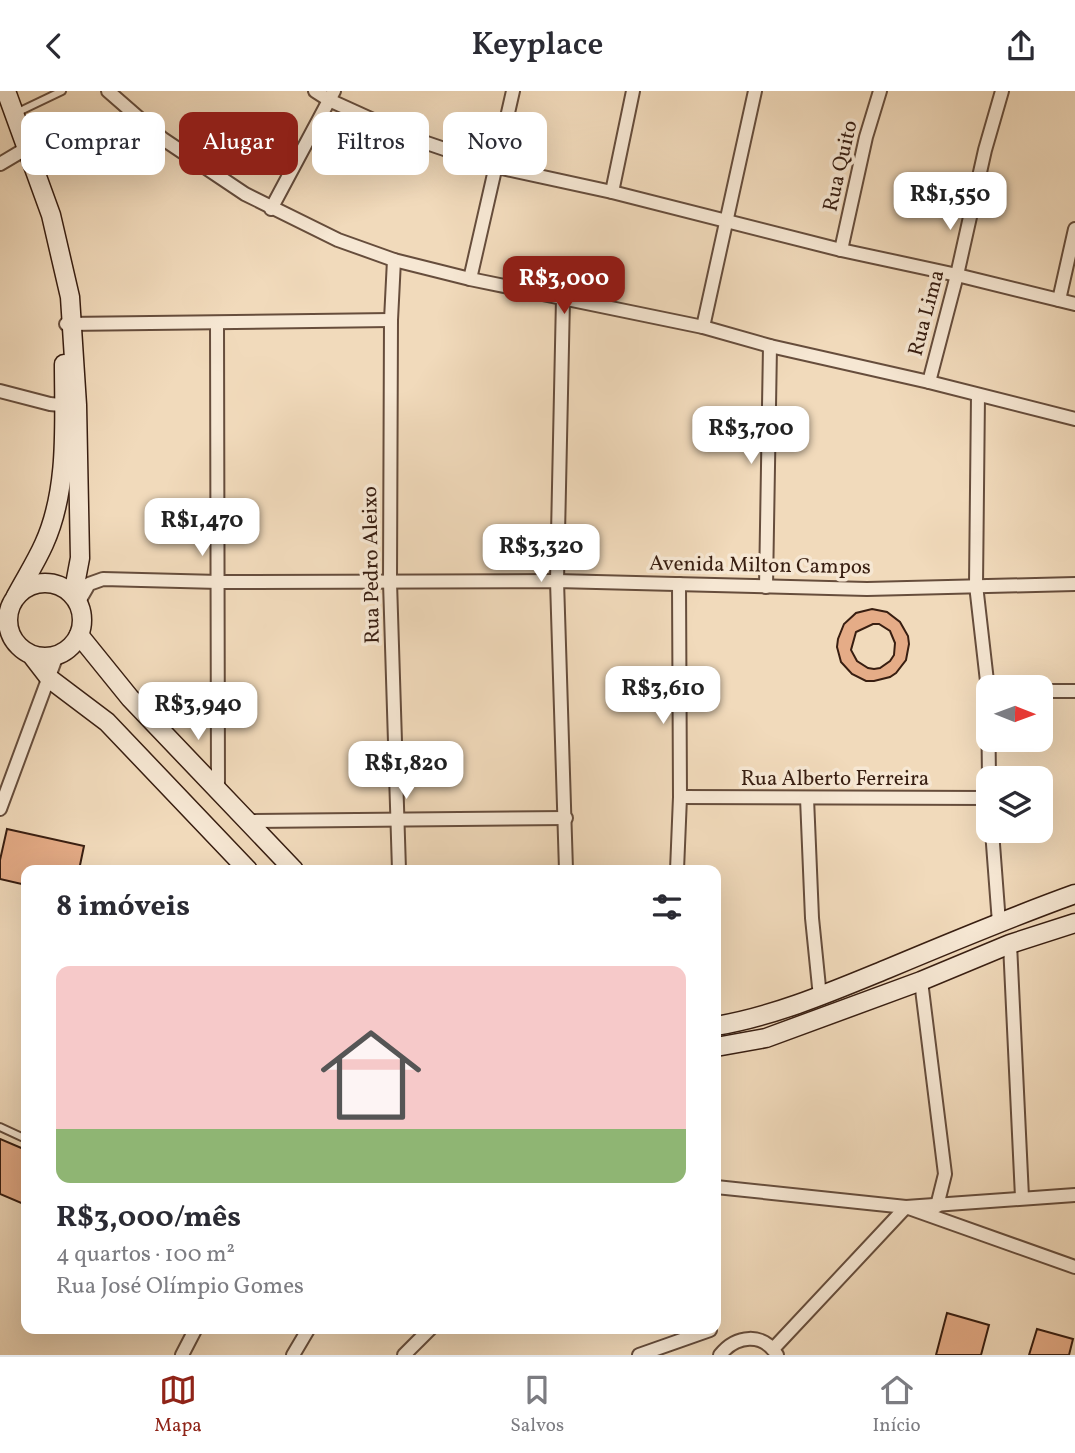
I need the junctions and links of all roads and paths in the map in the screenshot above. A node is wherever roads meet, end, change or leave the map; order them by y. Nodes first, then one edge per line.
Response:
1 (6, 91) edge
2 (62, 91) edge
3 (108, 91) edge
4 (315, 91) edge
5 (513, 91) edge
6 (634, 91) edge
7 (755, 91) edge
8 (880, 91) edge
9 (1002, 91) edge
10 (331, 95) edge
11 (7, 109) edge
12 (509, 112) edge
13 (21, 147) edge
14 (443, 149) edge
15 (21, 151) edge
16 (0, 164) edge
17 (29, 175) edge
18 (495, 175) edge
19 (534, 175) edge
20 (612, 192) junction
21 (271, 209) junction
22 (727, 220) junction
23 (1075, 229) edge
24 (841, 250) junction
25 (394, 260) junction
26 (957, 275) junction
27 (470, 279) junction
28 (563, 299) junction
29 (1059, 300) junction
30 (1075, 304) edge
31 (391, 320) junction
32 (217, 323) junction
33 (68, 324) junction
34 (703, 327) junction
35 (770, 346) junction
36 (929, 382) junction
37 (0, 391) edge
38 (978, 395) junction
39 (71, 406) junction
40 (1075, 419) edge
41 (557, 581) junction
42 (219, 582) junction
43 (390, 582) junction
44 (679, 584) junction
45 (1075, 584) edge
46 (976, 585) junction
47 (766, 587) junction
48 (76, 599) junction
49 (8, 606) edge
50 (79, 635) junction
51 (8, 641) edge
52 (57, 655) junction
53 (33, 657) junction
54 (987, 675) edge
55 (50, 679) junction
56 (1054, 691) edge
57 (1075, 691) edge
58 (218, 792) junction
59 (680, 797) junction
60 (807, 798) junction
61 (976, 798) edge
62 (0, 809) edge
63 (398, 818) junction
64 (566, 818) junction
65 (246, 821) junction
66 (993, 843) edge
67 (243, 865) edge
68 (288, 865) edge
69 (399, 865) edge
70 (566, 865) edge
71 (677, 865) edge
72 (1075, 895) edge
73 (999, 923) junction
74 (1075, 923) edge
75 (1010, 944) junction
76 (921, 981) junction
77 (820, 997) junction
78 (721, 1025) edge
79 (721, 1046) edge
80 (0, 1127) edge
81 (21, 1137) edge
82 (721, 1188) edge
83 (1075, 1195) edge
84 (1022, 1197) junction
85 (937, 1206) junction
86 (906, 1207) junction
87 (1075, 1267) edge
88 (193, 1334) edge
89 (305, 1334) edge
90 (424, 1334) edge
91 (696, 1334) edge
92 (712, 1334) edge
93 (723, 1351) edge
94 (775, 1352) edge
95 (183, 1353) edge
96 (293, 1355) edge
97 (404, 1355) edge
98 (639, 1355) edge

1 - 11 main road
2 - 11 lane
3 - 21 street
4 - 10 street
5 - 12 street
6 - 20 street
7 - 22 street
8 - 24 street, Rua Quito
9 - 26 street, Rua Lima
10 - 14 street
10 - 21 street
11 - 13 main road
15 - 16 street
17 - 33 main road
18 - 27 street
19 - 20 street
20 - 22 street
21 - 25 street
22 - 24 street
22 - 34 street
23 - 29 street
24 - 26 street
25 - 27 street
25 - 31 street, Rua Pedro Aleixo
26 - 29 street
26 - 36 street, Rua Lima
27 - 28 street
28 - 34 street
28 - 41 street
29 - 30 street
31 - 32 street
31 - 43 street, Rua Pedro Aleixo
32 - 33 street
32 - 42 street
33 - 39 main road
34 - 35 street
35 - 36 street
35 - 47 street
36 - 38 street
37 - 39 street
38 - 40 street
38 - 46 street
39 - 48 main road
39 - 49 main road
41 - 43 street, Avenida Milton Campos
41 - 44 street, Avenida Milton Campos
41 - 64 street
42 - 43 street, Avenida Milton Campos
42 - 48 street, Avenida Milton Campos
42 - 58 street
43 - 63 street, Rua Pedro Aleixo
44 - 47 street, Avenida Milton Campos
44 - 59 street
45 - 46 street, Avenida Milton Campos
46 - 47 street, Avenida Milton Campos
46 - 54 street
48 - 49 main road
48 - 50 main road
49 - 51 main road
50 - 52 main road
50 - 58 main road
51 - 53 main road
52 - 53 main road
52 - 55 street
53 - 55 main road
55 - 62 street
55 - 67 main road
56 - 57 street
58 - 65 main road
59 - 60 street, Rua Alberto Ferreira
59 - 71 street
60 - 61 street, Rua Alberto Ferreira
60 - 77 street
63 - 64 street
63 - 65 street
63 - 69 street, Rua Pedro Aleixo
64 - 70 street
65 - 68 main road
66 - 73 street
72 - 73 main road
73 - 77 main road
74 - 75 main road
75 - 76 main road
75 - 84 street
76 - 79 main road
76 - 85 street
77 - 78 main road
80 - 81 lane
82 - 86 street
83 - 84 street
84 - 85 street
85 - 86 street
86 - 87 street
86 - 94 street
88 - 95 street
89 - 96 street
90 - 97 street
91 - 98 street
92 - 93 street
93 - 94 street

